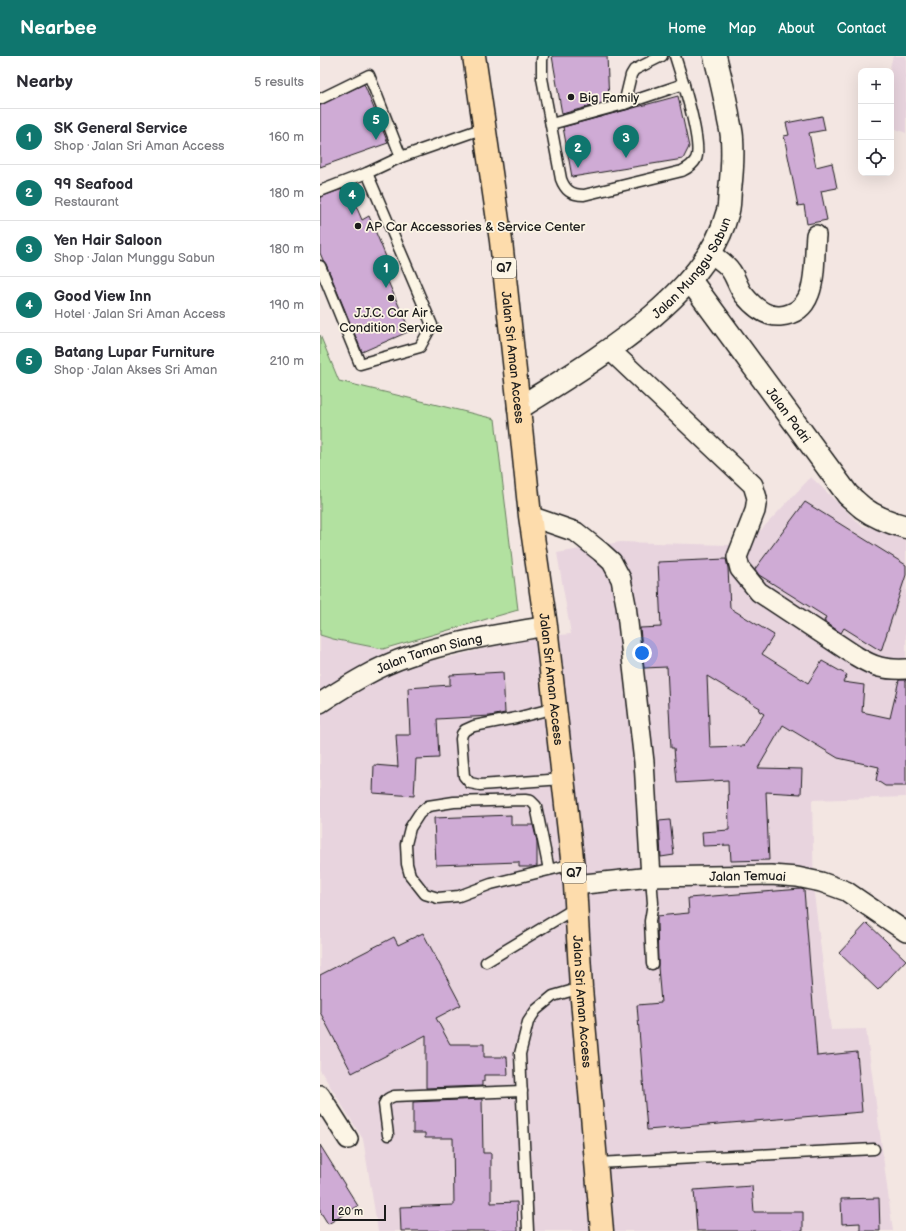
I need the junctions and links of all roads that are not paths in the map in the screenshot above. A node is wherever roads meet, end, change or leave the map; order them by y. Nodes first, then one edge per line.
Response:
1 (474, 56) edge
2 (543, 56) edge
3 (662, 56) edge
4 (674, 56) edge
5 (715, 56) edge
6 (684, 84) junction
7 (320, 99) edge
8 (624, 104) junction
9 (551, 124) junction
10 (484, 128) junction
11 (401, 157) junction
12 (367, 173) junction
13 (320, 191) edge
14 (816, 235) dead end
15 (710, 253) junction
16 (320, 266) edge
17 (690, 280) junction
18 (610, 350) junction
19 (519, 408) junction
20 (530, 516) junction
21 (906, 527) edge
22 (546, 626) junction
23 (906, 669) edge
24 (320, 702) edge
25 (555, 708) junction
26 (563, 779) junction
27 (573, 864) junction
28 (549, 870) junction
29 (651, 877) junction
30 (575, 885) junction
31 (577, 908) junction
32 (906, 932) edge
33 (486, 962) dead end
34 (652, 964) dead end
35 (581, 988) junction
36 (522, 1091) junction
37 (320, 1095) edge
38 (388, 1135) dead end
39 (348, 1139) dead end
40 (874, 1149) dead end
41 (597, 1163) junction
42 (528, 1231) edge
43 (602, 1231) edge

1 - 10 main road, Q7
2 - 9 lane
3 - 8 lane
4 - 6 lane
5 - 15 street, Jalan Munggu Sabun
6 - 8 lane
6 - 9 lane
7 - 11 lane
8 - 9 lane
10 - 11 lane
10 - 19 main road, Jalan Sri Aman Access / Q7
11 - 12 lane
12 - 13 lane
12 - 16 lane
14 - 15 street
15 - 17 street, Jalan Munggu Sabun
17 - 18 street, Jalan Munggu Sabun
17 - 21 street, Jalan Padri
18 - 19 street, Jalan Munggu Sabun
18 - 23 street
19 - 20 main road, Jalan Sri Aman Access / Q7
20 - 22 main road, Jalan Sri Aman Access / Q7
20 - 29 street
22 - 24 street, Jalan Taman Siang
22 - 25 main road, Jalan Sri Aman Access / Q7
25 - 26 main road, Jalan Sri Aman Access / Q7
25 - 26 lane
26 - 27 main road, Jalan Sri Aman Access / Q7
27 - 28 lane
27 - 30 main road, Jalan Sri Aman Access / Q7
28 - 28 lane
29 - 30 street, Jalan Temuai
29 - 32 street, Jalan Temuai
29 - 34 lane
30 - 31 main road, Jalan Sri Aman Access / Q7
31 - 33 lane
31 - 35 main road, Jalan Sri Aman Access / Q7
35 - 36 lane
35 - 41 main road, Jalan Sri Aman Access / Q7
36 - 38 lane
36 - 42 lane
37 - 39 street
40 - 41 lane
41 - 43 main road, Jalan Sri Aman Access / Q7

